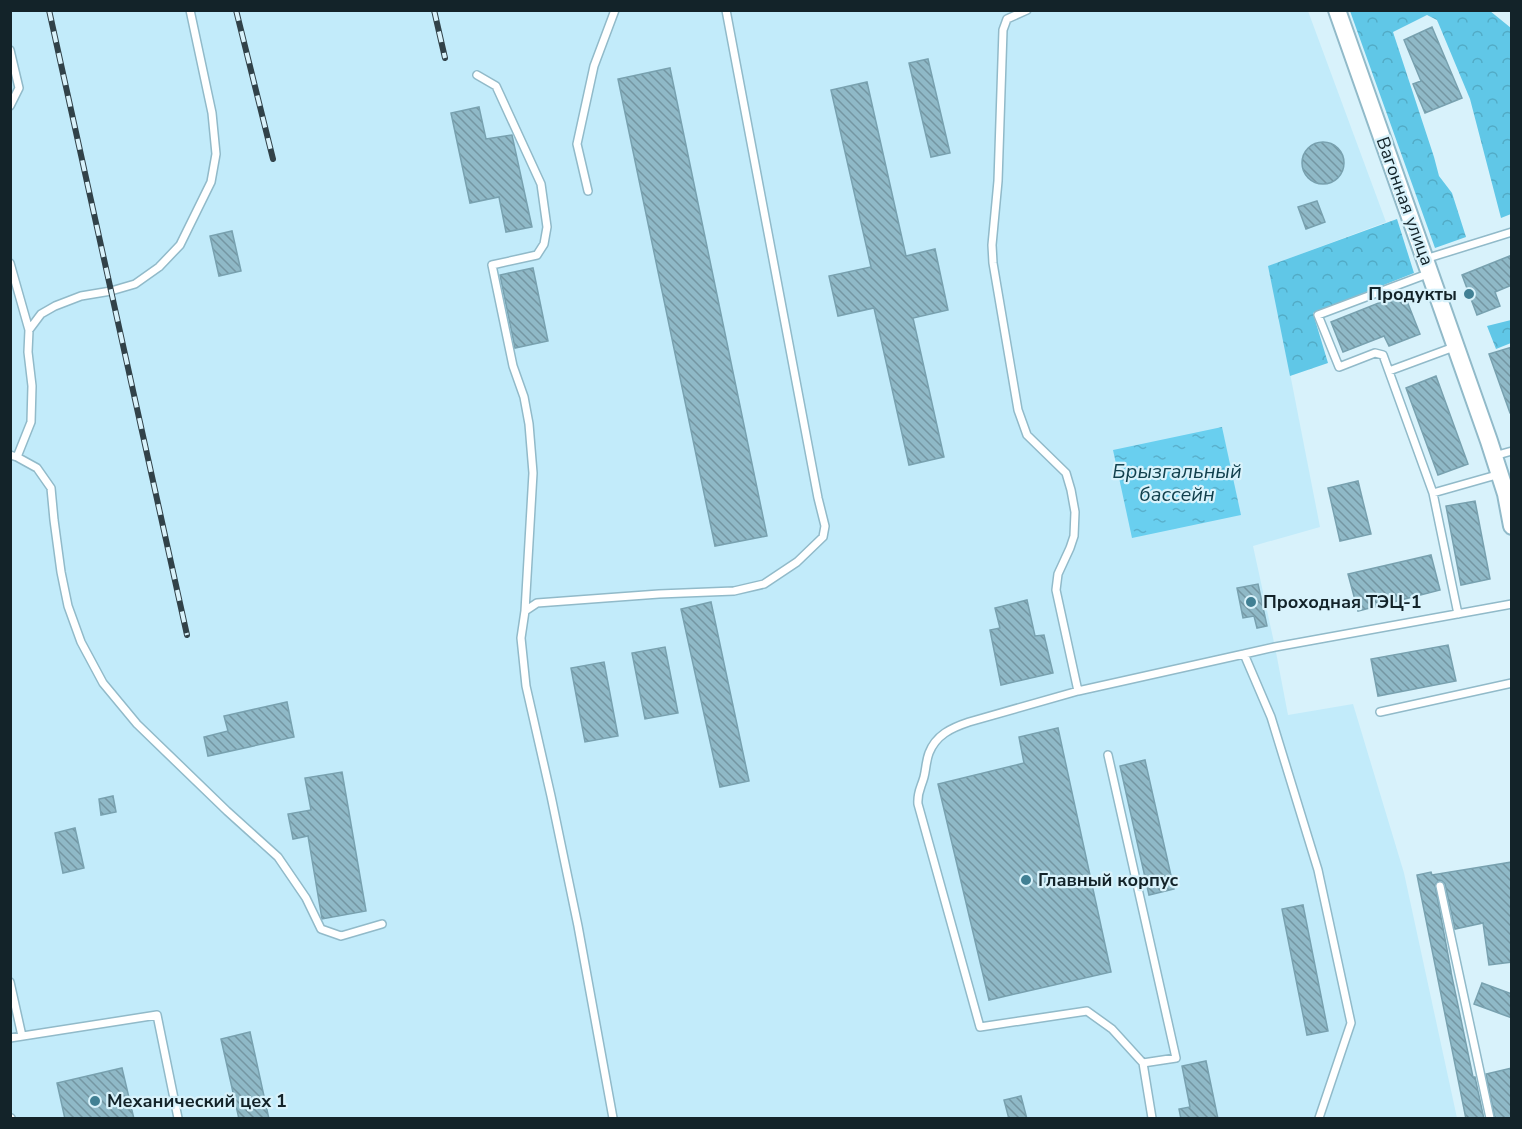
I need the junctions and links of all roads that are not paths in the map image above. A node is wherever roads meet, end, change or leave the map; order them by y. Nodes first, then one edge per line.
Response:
1 (190, 10) edge
2 (615, 10) edge
3 (726, 10) edge
4 (1027, 10) edge
5 (1337, 10) edge
6 (10, 50) edge
7 (477, 75) dead end
8 (10, 106) edge
9 (588, 191) dead end
10 (1512, 232) edge
11 (10, 263) edge
12 (1428, 266) junction
13 (29, 330) junction
14 (1456, 346) junction
15 (1389, 371) junction
16 (1512, 451) edge
17 (14, 456) edge
18 (1494, 456) junction
19 (1500, 474) junction
20 (1433, 493) junction
21 (1509, 499) edge
22 (1512, 526) edge
23 (1512, 604) edge
24 (525, 611) junction
25 (1458, 614) junction
26 (1244, 654) junction
27 (1512, 683) edge
28 (1078, 691) junction
29 (1380, 712) dead end
30 (1108, 755) dead end
31 (1440, 886) dead end
32 (382, 924) dead end
33 (10, 982) edge
34 (22, 1036) junction
35 (10, 1038) edge
36 (1143, 1063) junction
37 (178, 1119) edge
38 (613, 1119) edge
39 (1152, 1119) edge
40 (1319, 1119) edge
41 (1490, 1119) edge

1 - 13 lane
2 - 9 lane
3 - 24 lane
4 - 28 lane
5 - 12 street, Вагонная улица
6 - 8 lane
7 - 24 lane
10 - 12 lane
11 - 13 lane
12 - 14 street, Вагонная улица
12 - 15 lane
13 - 17 lane
14 - 15 lane
14 - 18 street, Вагонная улица
15 - 20 lane
16 - 18 lane
17 - 32 lane
18 - 19 street, Вагонная улица
19 - 20 lane
19 - 21 street, Вагонная улица
20 - 25 lane
21 - 22 street, Вагонная улица
23 - 25 lane
24 - 38 lane
25 - 26 lane
26 - 28 lane
26 - 40 lane
27 - 29 lane
28 - 36 lane
30 - 36 lane
31 - 41 lane
33 - 34 lane
34 - 35 lane
34 - 37 lane
36 - 39 lane

